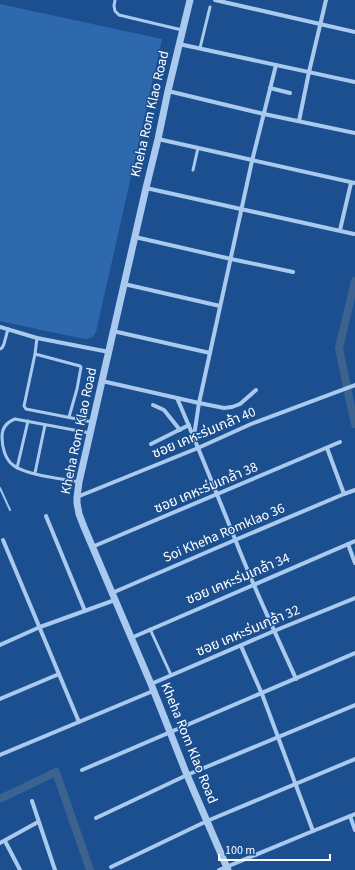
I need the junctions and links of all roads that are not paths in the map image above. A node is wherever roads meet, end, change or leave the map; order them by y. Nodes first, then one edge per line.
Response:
1 (116, 0) edge
2 (190, 0) edge
3 (215, 0) edge
4 (326, 0) edge
5 (210, 7) dead end
6 (320, 24) junction
7 (182, 30) junction
8 (355, 32) edge
9 (179, 44) junction
10 (200, 48) junction
11 (276, 65) junction
12 (309, 72) junction
13 (355, 82) edge
14 (270, 88) junction
15 (168, 91) junction
16 (290, 92) dead end
17 (264, 114) junction
18 (299, 121) junction
19 (355, 133) edge
20 (158, 139) junction
21 (198, 148) junction
22 (252, 161) junction
23 (193, 170) dead end
24 (353, 183) edge
25 (146, 188) junction
26 (242, 209) junction
27 (340, 230) junction
28 (354, 234) edge
29 (135, 237) junction
30 (231, 259) junction
31 (294, 272) dead end
32 (124, 284) junction
33 (220, 306) junction
34 (0, 328) edge
35 (8, 329) junction
36 (114, 331) junction
37 (37, 338) junction
38 (0, 349) edge
39 (109, 352) junction
40 (210, 353) junction
41 (35, 354) junction
42 (102, 381) junction
43 (355, 385) edge
44 (256, 390) dead end
45 (177, 398) junction
46 (199, 403) junction
47 (153, 405) dead end
48 (69, 417) junction
49 (28, 421) junction
50 (92, 422) junction
51 (45, 425) junction
52 (189, 425) junction
53 (180, 430) junction
54 (90, 433) junction
55 (194, 436) junction
56 (340, 442) dead end
57 (151, 444) dead end
58 (198, 448) junction
59 (327, 448) junction
60 (17, 468) junction
61 (35, 473) junction
62 (79, 482) junction
63 (355, 490) edge
64 (344, 494) junction
65 (218, 495) junction
66 (77, 497) junction
67 (46, 516) dead end
68 (3, 540) dead end
69 (235, 540) junction
70 (355, 541) edge
71 (348, 544) junction
72 (92, 547) junction
73 (355, 562) edge
74 (254, 584) junction
75 (113, 596) junction
76 (355, 598) edge
77 (85, 611) junction
78 (40, 628) junction
79 (150, 629) junction
80 (274, 631) junction
81 (131, 638) junction
82 (0, 645) edge
83 (241, 646) junction
84 (355, 653) edge
85 (59, 674) junction
86 (171, 675) junction
87 (296, 679) junction
88 (152, 687) junction
89 (262, 694) junction
90 (0, 699) edge
91 (355, 705) edge
92 (79, 722) junction
93 (170, 733) junction
94 (278, 738) junction
95 (0, 755) edge
96 (355, 759) edge
97 (82, 770) dead end
98 (187, 775) junction
99 (295, 785) junction
100 (32, 801) dead end
101 (355, 814) edge
102 (350, 816) junction
103 (96, 818) dead end
104 (207, 821) junction
105 (38, 822) junction
106 (355, 830) edge
107 (313, 831) junction
108 (4, 841) junction
109 (0, 843) edge
110 (111, 867) dead end
111 (227, 868) edge
112 (20, 870) edge
113 (55, 870) edge
114 (219, 870) edge

1 - 7 lane
2 - 7 street, Kheha Rom Klao Road
3 - 6 street
4 - 6 street
5 - 10 lane
6 - 8 street
6 - 12 street
7 - 9 street, Kheha Rom Klao Road
9 - 10 street
9 - 15 street, Kheha Rom Klao Road
10 - 11 street
11 - 12 street
11 - 14 street
12 - 13 street
12 - 18 street
14 - 16 street
14 - 17 street
15 - 17 street
15 - 20 street, Kheha Rom Klao Road
17 - 18 street
17 - 22 street
18 - 19 street
20 - 21 street
20 - 25 street, Kheha Rom Klao Road
21 - 22 street
21 - 23 lane
22 - 24 street
22 - 26 street
24 - 27 street
25 - 26 street
25 - 29 street, Kheha Rom Klao Road
26 - 27 street
26 - 30 street
27 - 28 street
29 - 30 street
29 - 32 street, Kheha Rom Klao Road
30 - 31 street
30 - 33 street
32 - 33 street
32 - 36 street, Kheha Rom Klao Road
33 - 40 street
34 - 35 street
35 - 37 street
35 - 38 lane
36 - 39 street, Kheha Rom Klao Road
36 - 40 street
37 - 39 street
37 - 41 lane
39 - 42 street, Kheha Rom Klao Road
40 - 46 street
41 - 48 lane
41 - 48 lane
42 - 45 street
42 - 50 street, Kheha Rom Klao Road
43 - 58 street, ซอย เคหะร่มเกล้า 40
44 - 46 street
45 - 46 street
45 - 52 street
46 - 55 street
47 - 53 street
48 - 50 lane
49 - 51 lane
49 - 60 lane
49 - 60 lane
50 - 54 street, Kheha Rom Klao Road
51 - 54 lane
51 - 61 lane
52 - 53 street
52 - 55 street
53 - 57 street
54 - 62 street, Kheha Rom Klao Road
55 - 58 street
56 - 59 street, ซอย เคหะร่มเกล้า 38
58 - 65 street
58 - 66 street, ซอย เคหะร่มเกล้า 40
59 - 64 street
59 - 65 street, ซอย เคหะร่มเกล้า 38
60 - 61 lane
61 - 62 lane
62 - 66 street, Kheha Rom Klao Road
63 - 64 street, Soi Kheha Romklao 36
64 - 69 street, Soi Kheha Romklao 36
65 - 69 street
65 - 72 street, ซอย เคหะร่มเกล้า 38
66 - 72 street, Kheha Rom Klao Road
67 - 77 street
68 - 78 street
69 - 74 street
69 - 75 street, Soi Kheha Romklao 36
70 - 71 street, ซอย เคหะร่มเกล้า 34
71 - 73 street
71 - 74 street, ซอย เคหะร่มเกล้า 34
72 - 75 street, Kheha Rom Klao Road
74 - 79 street, ซอย เคหะร่มเกล้า 34
74 - 80 street
75 - 77 street, Soi Kheha Romklao 36
75 - 81 street, Kheha Rom Klao Road
76 - 80 street, ซอย เคหะร่มเกล้า 32
77 - 78 street, Soi Kheha Romklao 36
78 - 82 street, Soi Kheha Romklao 36
78 - 85 street
79 - 81 street, ซอย เคหะร่มเกล้า 34
79 - 86 lane
80 - 83 street, ซอย เคหะร่มเกล้า 32
80 - 87 street
81 - 88 street, Kheha Rom Klao Road
83 - 86 street, ซอย เคหะร่มเกล้า 32
83 - 89 street
84 - 87 street
85 - 90 street
85 - 92 street
86 - 88 street, ซอย เคหะร่มเกล้า 32
87 - 89 street
88 - 92 street, ซอย เคหะร่มเกล้า 32
88 - 93 street, Kheha Rom Klao Road
89 - 93 street
89 - 94 street
91 - 94 street
92 - 95 street, ซอย เคหะร่มเกล้า 32
93 - 97 street
93 - 98 street, Kheha Rom Klao Road
94 - 98 street
94 - 99 street
96 - 99 street
98 - 103 street
98 - 104 street, Kheha Rom Klao Road
99 - 104 street
99 - 107 street
100 - 105 street
101 - 102 street
102 - 106 street
102 - 107 street
104 - 110 street
104 - 111 street, Kheha Rom Klao Road
105 - 108 street
105 - 113 street
107 - 111 street
108 - 109 street
108 - 112 street
111 - 114 street

